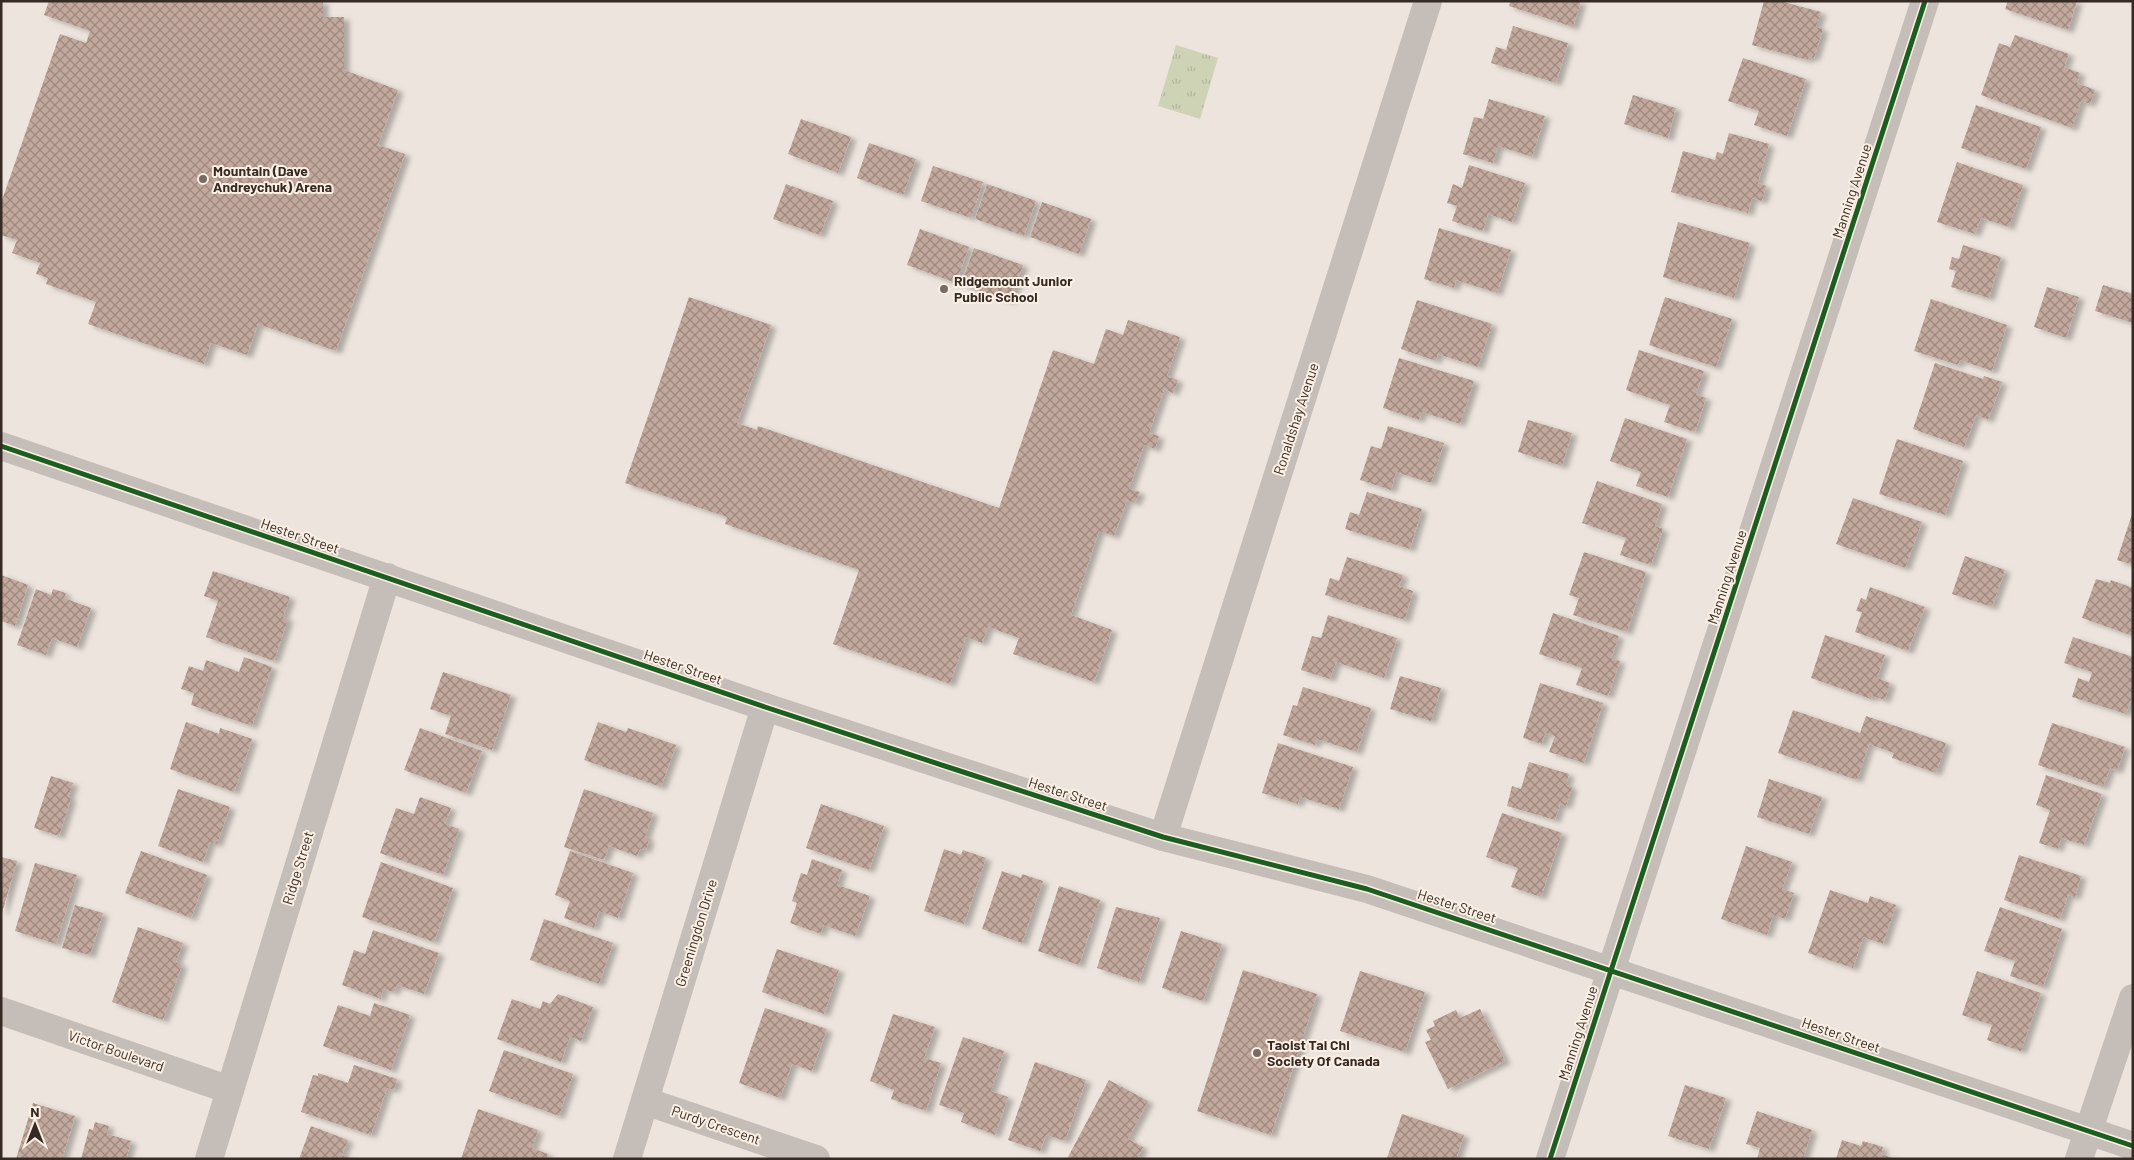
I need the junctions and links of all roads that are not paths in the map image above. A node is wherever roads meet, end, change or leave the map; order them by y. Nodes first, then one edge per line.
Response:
1 (1428, 1) edge
2 (1925, 1) edge
3 (1, 446) edge
4 (387, 577) junction
5 (765, 707) junction
6 (1163, 836) junction
7 (1611, 969) junction
8 (2133, 998) edge
9 (1, 1011) edge
10 (230, 1090) junction
11 (645, 1101) junction
12 (2088, 1130) junction
13 (2133, 1146) edge
14 (209, 1159) edge
15 (627, 1159) edge
16 (816, 1159) edge
17 (1550, 1159) edge
18 (2079, 1159) edge

1 - 6 street, Ronaldshay Avenue
2 - 7 street, Manning Avenue
3 - 4 street, Hester Street
4 - 5 street, Hester Street
4 - 10 street, Ridge Street
5 - 6 street, Hester Street
5 - 11 street, Greeningdon Drive
6 - 7 street, Hester Street
7 - 12 street, Hester Street
7 - 17 street, Manning Avenue
8 - 12 street
9 - 10 street, Victor Boulevard
10 - 14 street, Ridge Street
11 - 15 street, Greeningdon Drive
11 - 16 street, Purdy Crescent
12 - 13 street, Hester Street
12 - 18 street

